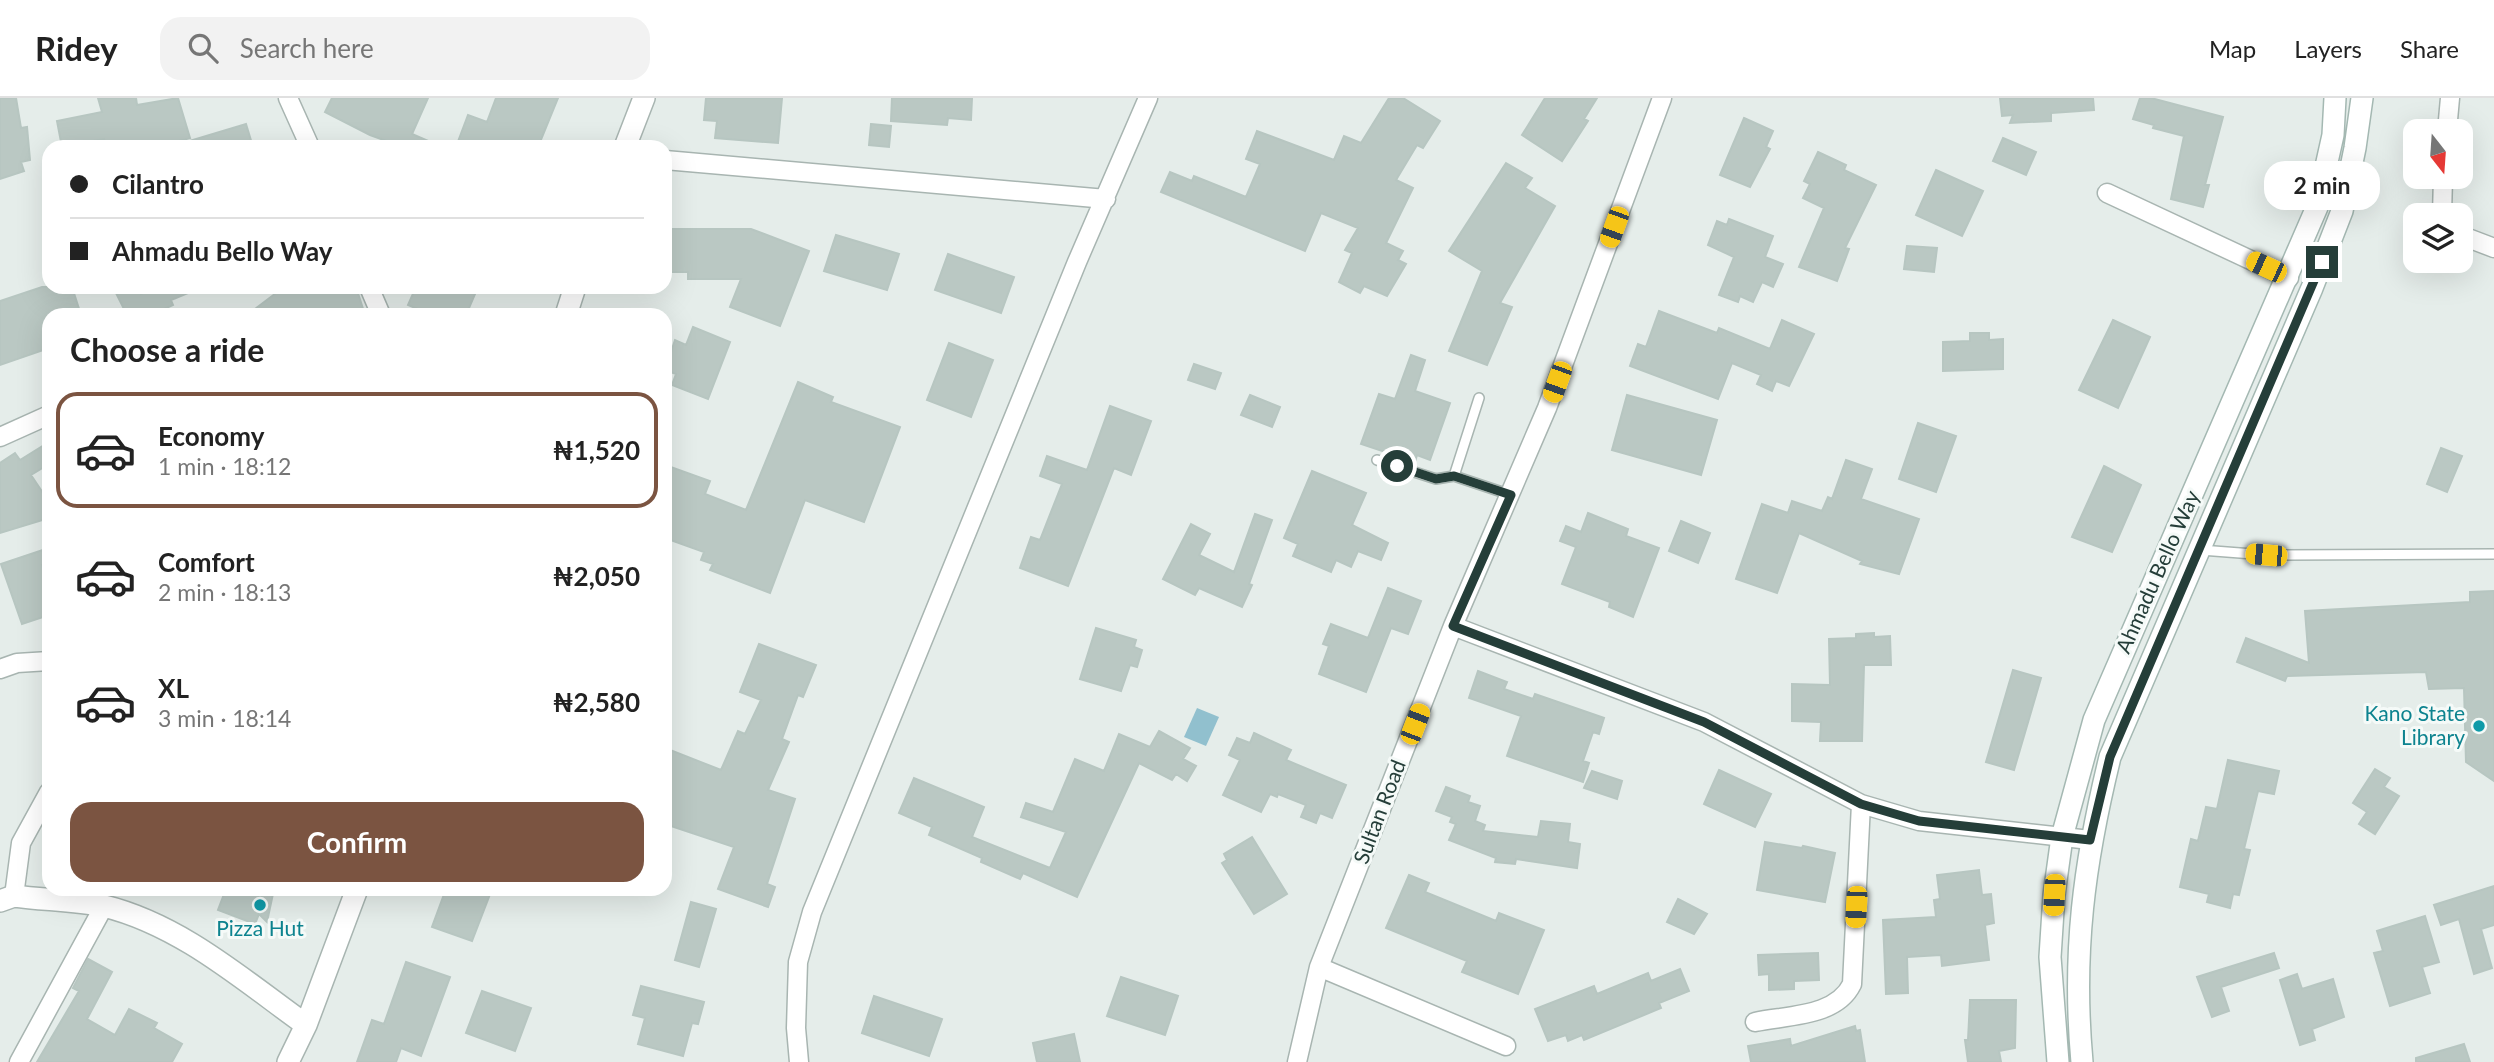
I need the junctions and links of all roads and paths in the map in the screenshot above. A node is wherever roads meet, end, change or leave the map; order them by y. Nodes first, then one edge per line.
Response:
1 (288, 98) edge
2 (644, 98) edge
3 (1148, 98) edge
4 (1662, 98) edge
5 (2335, 98) edge
6 (2362, 98) edge
7 (2450, 98) edge
8 (2448, 119) edge
9 (307, 140) edge
10 (628, 140) edge
11 (672, 161) edge
12 (2107, 193) dead end
13 (1106, 199) junction
14 (2473, 240) edge
15 (2494, 248) edge
16 (2289, 278) junction
17 (1479, 398) dead end
18 (42, 418) edge
19 (0, 437) edge
20 (1377, 460) dead end
21 (1454, 476) junction
22 (1511, 495) junction
23 (2200, 549) junction
24 (2494, 554) edge
25 (1453, 626) junction
26 (42, 661) edge
27 (0, 669) edge
28 (42, 804) edge
29 (1861, 804) junction
30 (2062, 837) junction
31 (2090, 840) junction
32 (354, 896) edge
33 (7, 899) edge
34 (104, 906) junction
35 (1319, 967) junction
36 (1755, 1022) dead end
37 (306, 1025) junction
38 (1506, 1046) dead end
39 (19, 1062) edge
40 (288, 1062) edge
41 (799, 1062) edge
42 (1297, 1062) edge
43 (2058, 1062) edge
44 (2082, 1062) edge

1 - 9 street
2 - 10 main road
3 - 13 street
4 - 22 street, Sultan Road
5 - 16 main road, Ahmadu Bello Way
6 - 23 main road, Ahmadu Bello Way
7 - 8 street
11 - 13 street
12 - 16 street
13 - 41 street
14 - 15 street
16 - 30 main road, Ahmadu Bello Way
17 - 21 lane
18 - 19 street
20 - 21 lane
21 - 22 lane
22 - 25 street, Sultan Road
23 - 24 lane
23 - 31 main road, Ahmadu Bello Way
25 - 29 street
25 - 35 street, Sultan Road
26 - 27 street
28 - 33 street
29 - 30 street
29 - 36 street
30 - 31 street
30 - 43 main road, Ahmadu Bello Way
31 - 44 main road, Ahmadu Bello Way
32 - 37 main road
33 - 34 main road
34 - 37 main road
34 - 39 street
35 - 38 street
35 - 42 street, Sultan Road
37 - 40 main road

